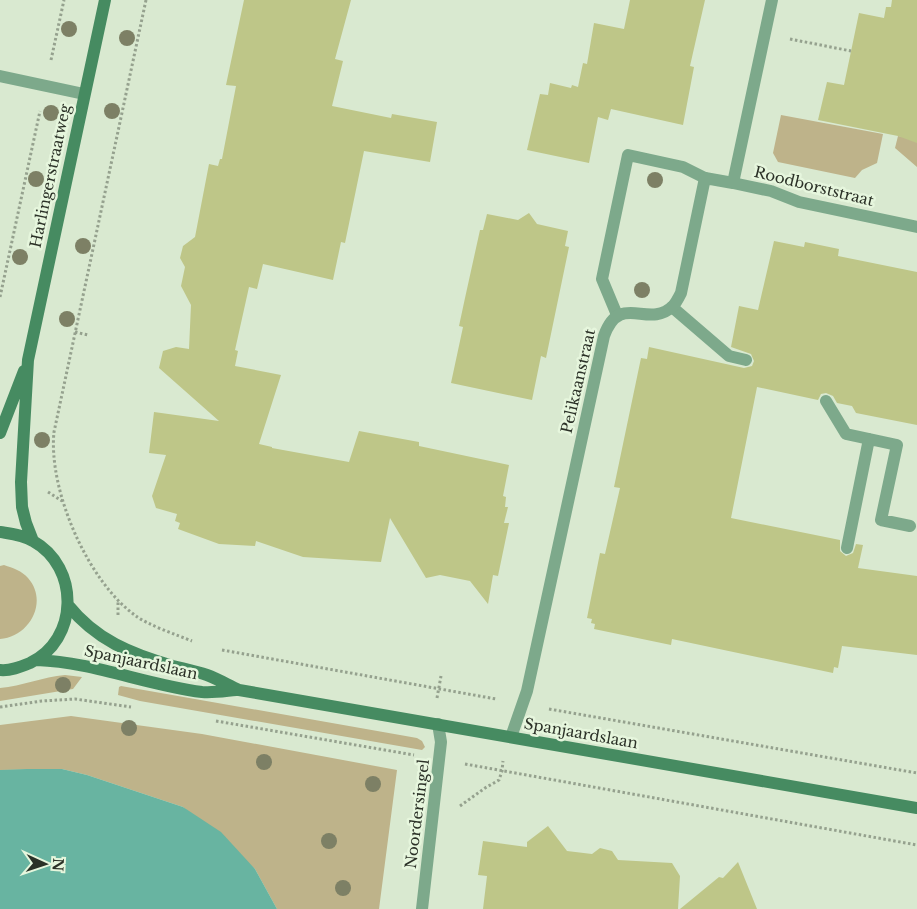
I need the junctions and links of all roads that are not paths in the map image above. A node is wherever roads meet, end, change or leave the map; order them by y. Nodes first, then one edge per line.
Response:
1 (104, 0) edge
2 (772, 0) edge
3 (0, 76) edge
4 (84, 94) junction
5 (705, 178) junction
6 (733, 183) junction
7 (917, 227) edge
8 (672, 307) junction
9 (617, 315) junction
10 (28, 360) junction
11 (746, 360) dead end
12 (826, 401) dead end
13 (0, 433) edge
14 (869, 440) junction
15 (910, 526) dead end
16 (0, 532) edge
17 (33, 541) junction
18 (847, 548) dead end
19 (68, 605) junction
20 (37, 660) junction
21 (0, 670) edge
22 (239, 690) junction
23 (438, 724) junction
24 (511, 737) junction
25 (917, 808) edge
26 (422, 909) edge

1 - 4 main road, Harlingerstraatweg
2 - 6 street
3 - 4 street
4 - 10 main road, Harlingerstraatweg
5 - 6 street
5 - 8 street
5 - 9 street
6 - 7 street, Roodborststraat
8 - 9 street
8 - 11 street
9 - 24 street, Pelikaanstraat
10 - 13 main road, Harlingerstraatweg
10 - 17 main road, Harlingerstraatweg
12 - 14 street
14 - 15 street
14 - 18 street
16 - 17 main road
17 - 19 main road
19 - 20 main road
19 - 22 main road, Spanjaardslaan
20 - 21 main road
20 - 22 main road, Spanjaardslaan
22 - 23 main road, Spanjaardslaan
23 - 24 main road, Spanjaardslaan
23 - 26 street, Noordersingel
24 - 25 main road, Spanjaardslaan

